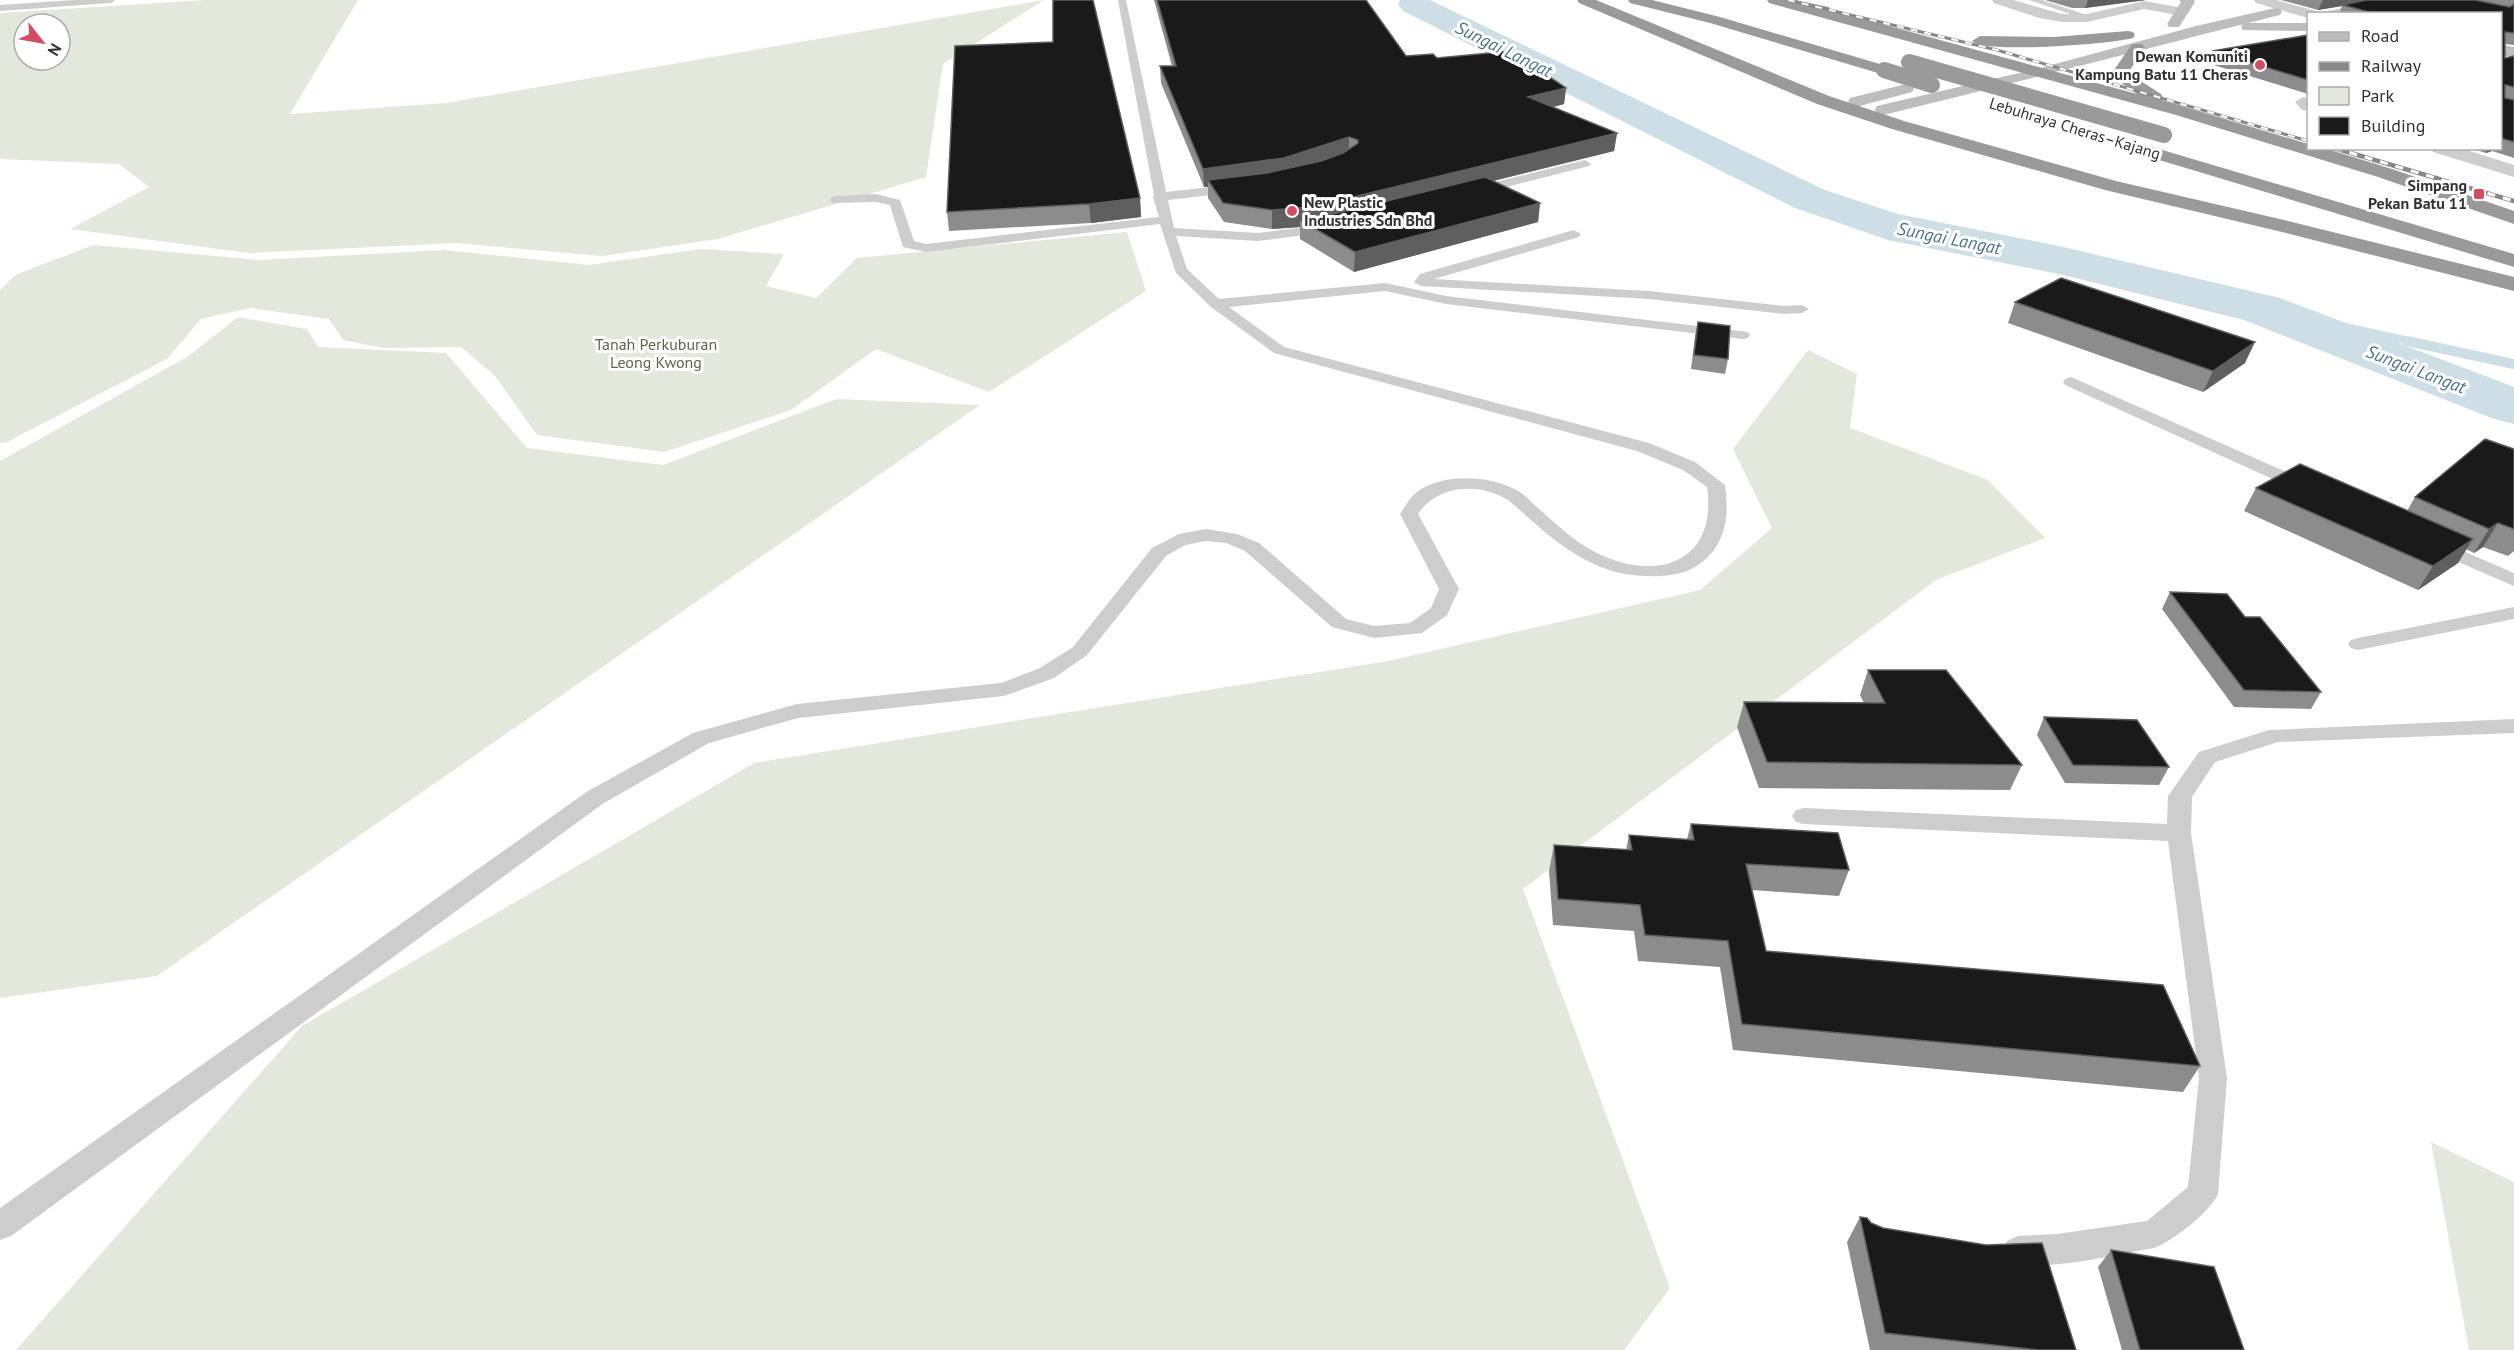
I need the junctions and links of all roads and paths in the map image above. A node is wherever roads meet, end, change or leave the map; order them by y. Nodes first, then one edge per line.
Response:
1 (111, 0) edge
2 (1122, 0) edge
3 (1584, 0) edge
4 (1635, 0) edge
5 (1691, 0) edge
6 (1774, 0) edge
7 (1999, 0) edge
8 (2033, 0) edge
9 (2360, 0) edge
10 (2402, 0) edge
11 (2146, 2) edge
12 (2376, 4) junction
13 (1803, 7) junction
14 (0, 8) edge
15 (2257, 8) edge
16 (2181, 12) edge
17 (2326, 12) edge
18 (2307, 13) edge
19 (2088, 17) junction
20 (2307, 23) edge
21 (2307, 23) edge
22 (2201, 29) junction
23 (2132, 41) junction
24 (1894, 61) junction
25 (2011, 63) junction
26 (2043, 72) junction
27 (1762, 73) junction
28 (1856, 102) junction
29 (2008, 108) dead end
30 (1883, 110) junction
31 (2182, 111) junction
32 (2187, 142) dead end
33 (2126, 144) dead end
34 (2307, 149) edge
35 (2312, 150) edge
36 (2446, 150) edge
37 (1585, 164) edge
38 (2514, 171) edge
39 (1245, 187) edge
40 (1465, 194) edge
41 (1159, 196) junction
42 (836, 200) dead end
43 (1345, 224) edge
44 (1166, 226) junction
45 (2511, 230) edge
46 (1574, 234) dead end
47 (2514, 261) edge
48 (1412, 281) junction
49 (2514, 284) edge
50 (1385, 287) junction
51 (1216, 304) junction
52 (1802, 309) dead end
53 (1743, 335) dead end
54 (2071, 382) dead end
55 (2319, 493) edge
56 (2417, 536) edge
57 (2514, 580) edge
58 (2514, 613) edge
59 (2358, 644) dead end
60 (2514, 726) edge
61 (1804, 816) dead end
62 (2179, 833) junction
63 (0, 1226) edge
64 (1992, 1252) edge

1 - 14 lane
2 - 41 lane
3 - 27 highway
4 - 24 highway, Lebuhraya Cheras–Kajang
5 - 24 highway, Lebuhraya Cheras–Kajang
6 - 13 highway
7 - 19 street
8 - 19 lane
9 - 12 lane
10 - 12 lane
11 - 16 street
11 - 19 street
12 - 17 lane
13 - 23 highway
13 - 25 highway
15 - 16 street
15 - 18 street
15 - 20 street
15 - 22 street
16 - 23 street
21 - 22 street
22 - 23 street
23 - 25 street
23 - 26 street
23 - 31 highway
24 - 29 highway, Lebuhraya Cheras–Kajang, bridge
24 - 32 highway, Lebuhraya Cheras–Kajang, bridge
25 - 26 highway
25 - 28 street
26 - 30 street
26 - 31 highway
27 - 28 highway
27 - 49 highway
28 - 30 highway
30 - 49 highway
31 - 34 highway
33 - 47 highway, Lebuhraya Cheras–Kajang
35 - 45 highway
36 - 38 street
37 - 40 lane
39 - 41 lane
41 - 44 lane
42 - 44 lane
43 - 44 lane
44 - 51 lane
46 - 48 lane
48 - 50 lane
48 - 52 lane
50 - 51 lane
50 - 53 lane
51 - 63 lane
54 - 55 lane
56 - 57 lane
58 - 59 lane
60 - 62 lane
61 - 62 lane
62 - 64 lane

